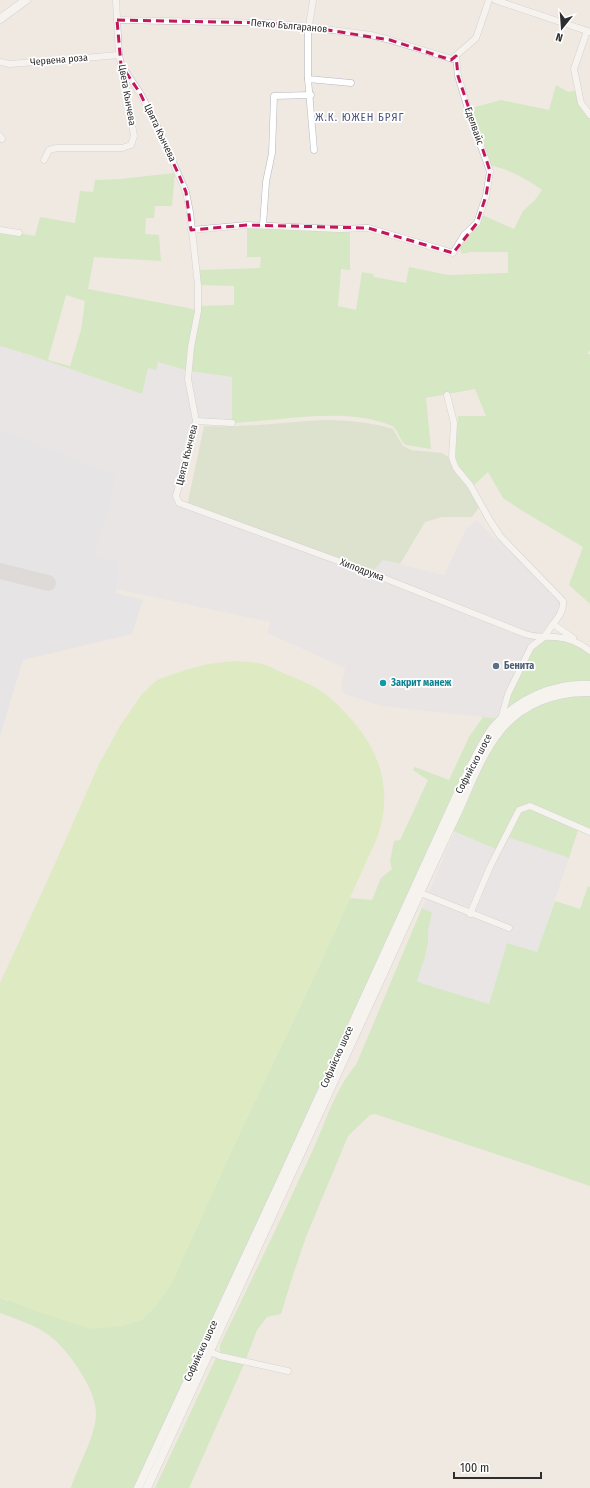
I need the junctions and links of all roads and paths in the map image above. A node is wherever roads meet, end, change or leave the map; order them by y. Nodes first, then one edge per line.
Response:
1 (26, 0) edge
2 (116, 0) edge
3 (313, 0) edge
4 (489, 0) edge
5 (495, 0) edge
6 (0, 19) edge
7 (117, 20) junction
8 (309, 27) junction
9 (589, 31) edge
10 (118, 55) junction
11 (456, 56) junction
12 (0, 62) edge
13 (121, 64) junction
14 (308, 79) junction
15 (351, 83) dead end
16 (311, 95) junction
17 (590, 115) edge
18 (314, 150) dead end
19 (44, 160) dead end
20 (263, 225) junction
21 (0, 230) edge
22 (191, 230) junction
23 (18, 233) dead end
24 (446, 394) dead end
25 (196, 421) junction
26 (232, 422) dead end
27 (179, 503) joint
28 (553, 624) junction
29 (525, 634) junction
30 (544, 637) junction
31 (582, 645) junction
32 (531, 647) junction
33 (590, 651) edge
34 (590, 685) edge
35 (590, 692) edge
36 (501, 719) junction
37 (590, 832) edge
38 (417, 891) junction
39 (470, 914) junction
40 (509, 928) dead end
41 (210, 1352) junction
42 (288, 1371) dead end
43 (190, 1384) junction
44 (138, 1488) edge
45 (147, 1488) edge

1 - 6 main road
2 - 7 street, Цвета Кънчева
3 - 8 street
4 - 11 street
5 - 9 street
7 - 8 street, Петко Българанов
7 - 10 street, Цвета Кънчева
8 - 11 street, Петко Българанов
8 - 14 street
9 - 17 street
10 - 12 street, Червена роза
10 - 13 street, Цвета Кънчева
11 - 20 street, Еделвайс
13 - 19 street, Цвета Кънчева
13 - 22 street, Цвята Кънчева
14 - 15 street
14 - 16 street
16 - 18 street
16 - 20 street
20 - 22 street
21 - 23 street
22 - 25 street, Цвята Кънчева
24 - 28 street
25 - 26 street
25 - 27 street, Цвята Кънчева
27 - 29 street, Хиподрума
28 - 30 street
28 - 31 street
29 - 30 street, Хиподрума
29 - 32 street
30 - 31 street, Хиподрума
30 - 32 street
31 - 33 street
32 - 36 street
34 - 36 main road, Софийско шосе
35 - 38 main road, Софийско шосе
36 - 38 main road, Софийско шосе
37 - 39 street
38 - 39 street
38 - 41 main road, Софийско шосе
38 - 43 main road, Софийско шосе
39 - 40 street
41 - 42 street
41 - 43 main road, Софийско шосе
43 - 44 main road, Софийско шосе
43 - 45 main road, Софийско шосе

